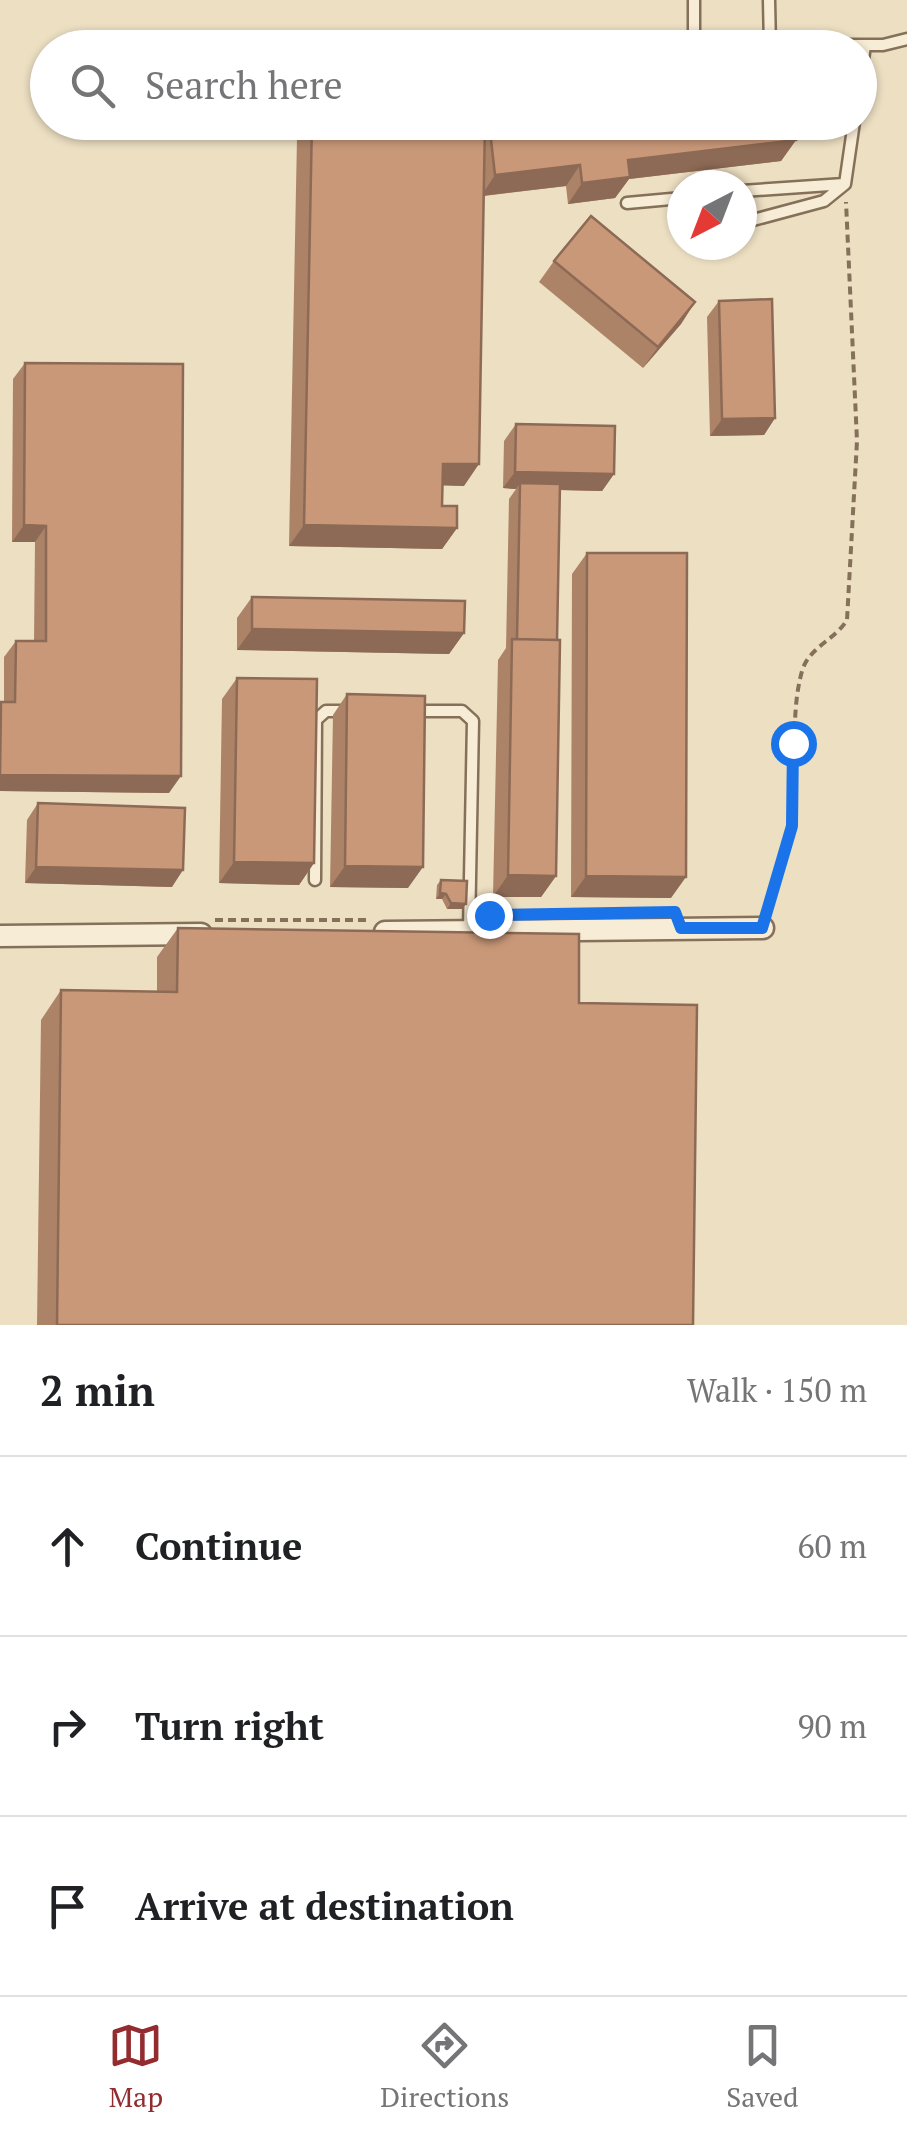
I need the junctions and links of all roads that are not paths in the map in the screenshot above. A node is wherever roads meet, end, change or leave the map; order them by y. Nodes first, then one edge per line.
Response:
1 (694, 0) edge
2 (769, 0) edge
3 (694, 30) edge
4 (770, 30) edge
5 (907, 39) edge
6 (877, 43) edge
7 (851, 140) edge
8 (845, 184) junction
9 (757, 191) edge
10 (667, 199) edge
11 (627, 203) dead end
12 (757, 219) edge
13 (365, 711) edge
14 (404, 711) edge
15 (314, 880) edge
16 (379, 926) road end
17 (207, 927) edge
18 (762, 928) road end
19 (469, 931) junction
20 (0, 936) edge

1 - 3 lane
2 - 4 lane
5 - 6 lane
7 - 8 lane
8 - 9 lane
8 - 12 lane
10 - 11 lane
13 - 15 lane
14 - 19 lane
16 - 19 street
17 - 20 street
18 - 19 street

